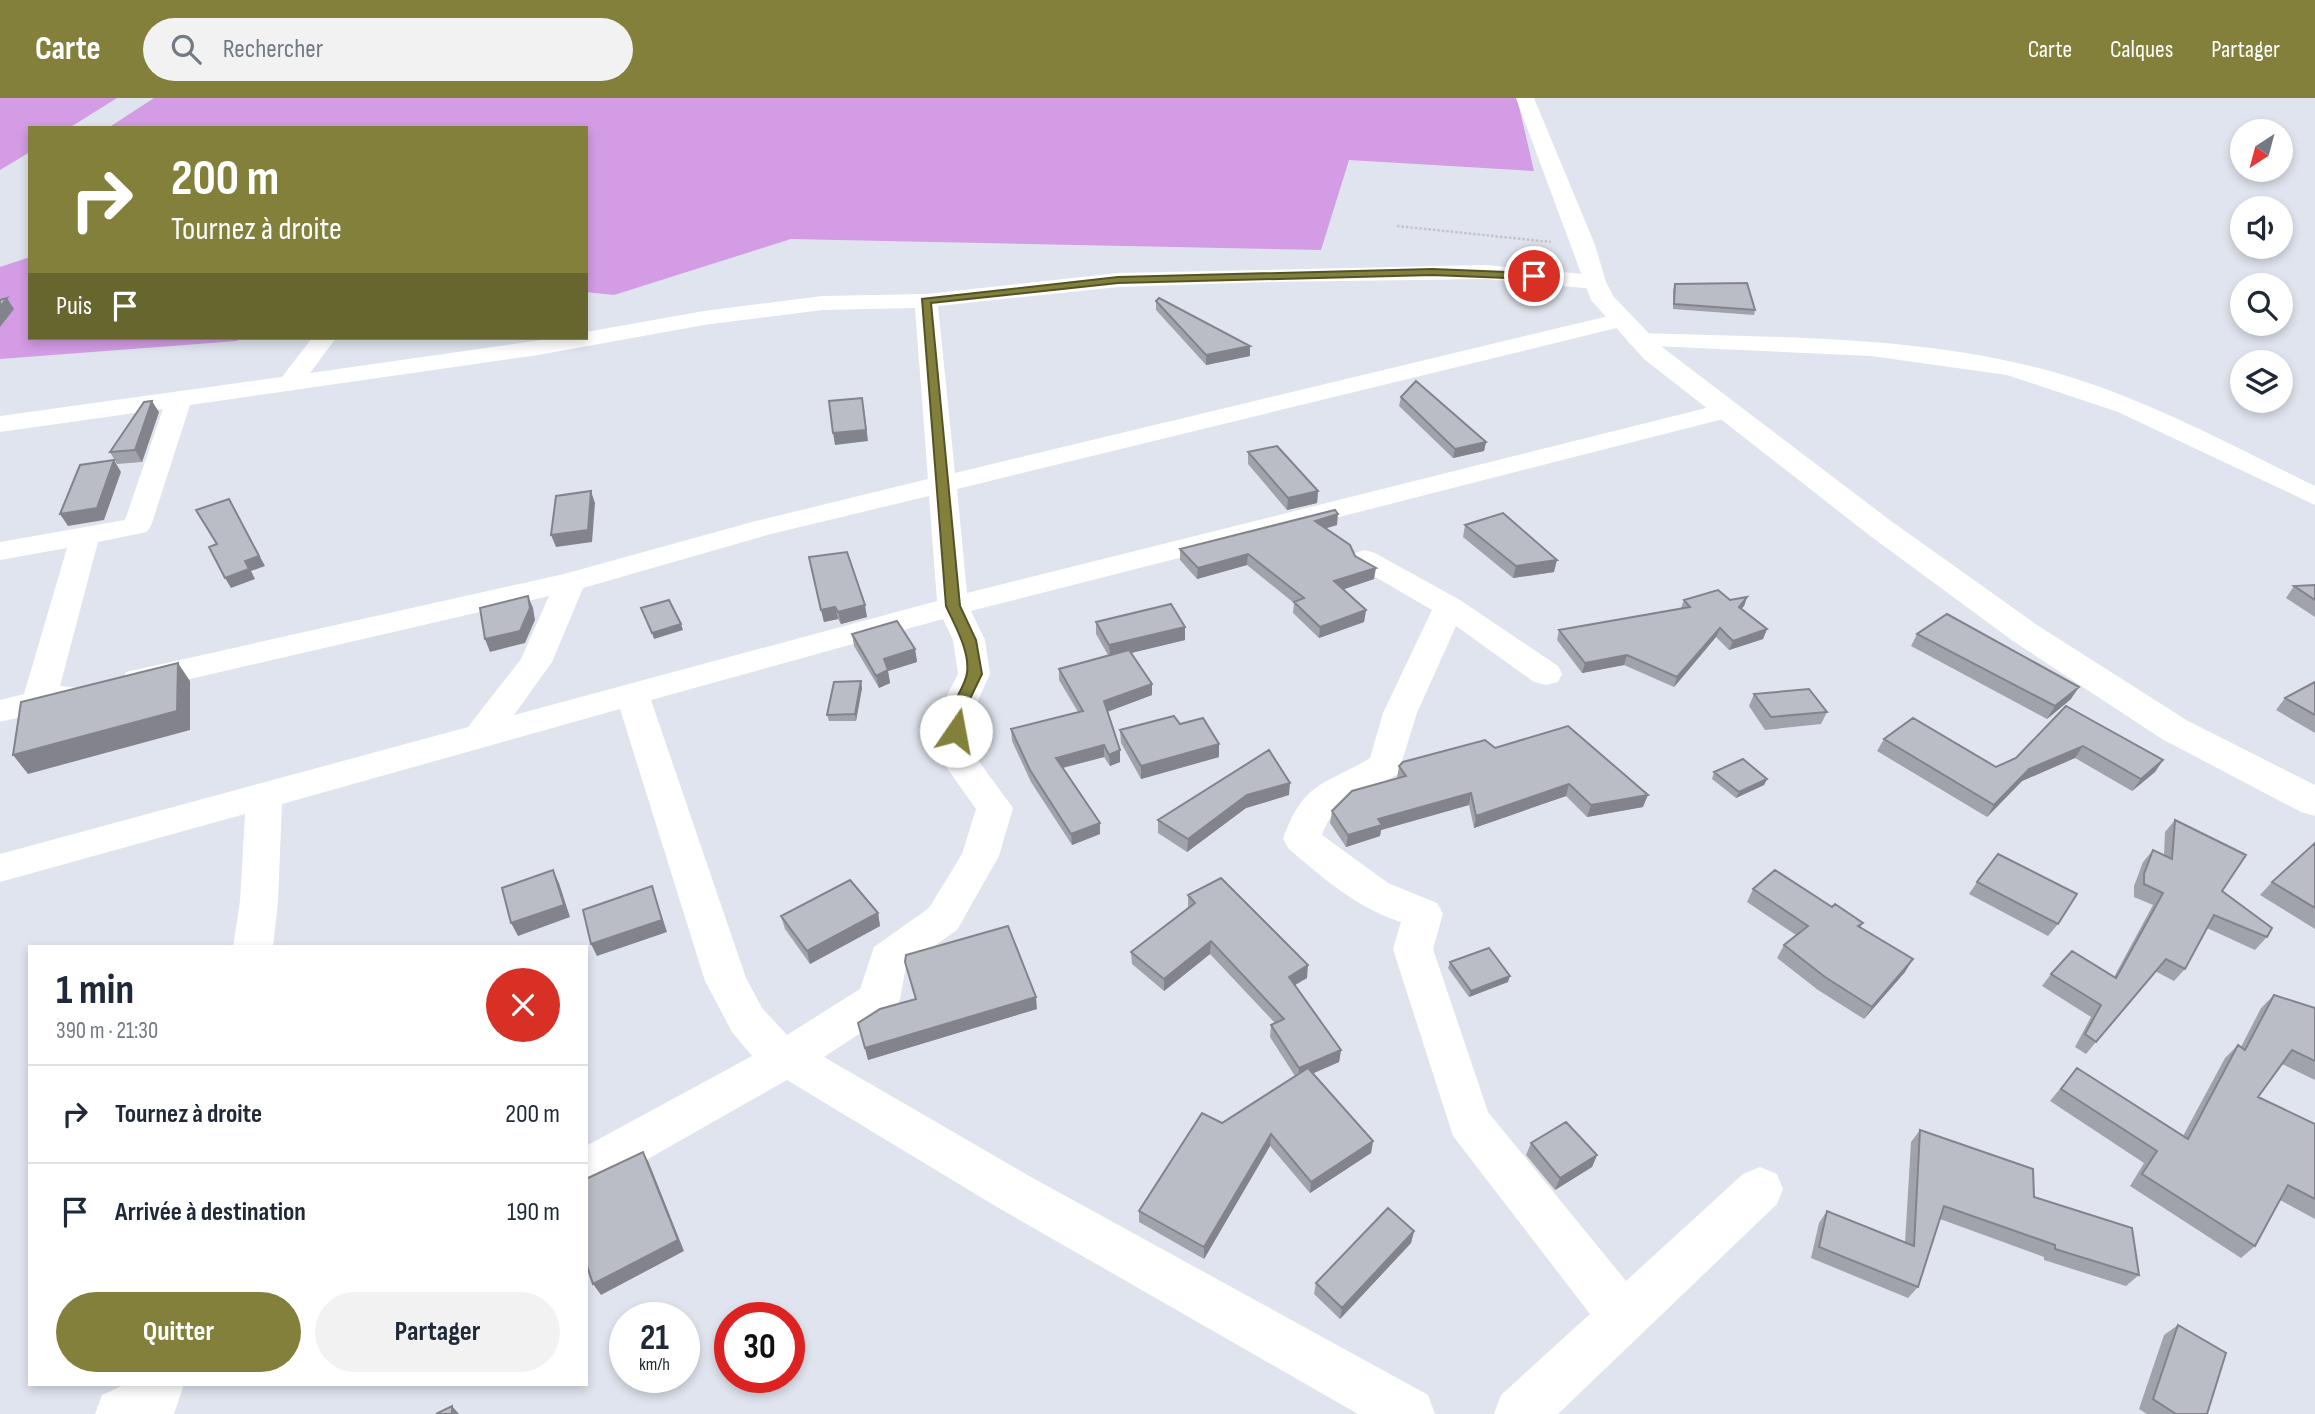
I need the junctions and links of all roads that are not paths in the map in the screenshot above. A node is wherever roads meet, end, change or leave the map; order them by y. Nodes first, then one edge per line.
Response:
1 (1525, 98) edge
2 (1594, 282) junction
3 (926, 301) junction
4 (1630, 330) junction
5 (588, 339) edge
6 (322, 340) edge
7 (582, 340) edge
8 (289, 384) junction
9 (179, 400) junction
10 (1726, 411) junction
11 (0, 424) edge
12 (942, 483) junction
13 (2315, 497) edge
14 (85, 535) junction
15 (0, 551) edge
16 (1365, 559) edge
17 (570, 582) junction
18 (953, 606) junction
19 (1449, 607) junction
20 (1546, 674) dead end
21 (632, 694) junction
22 (39, 702) junction
23 (0, 711) edge
24 (480, 736) junction
25 (264, 795) junction
26 (2315, 802) edge
27 (0, 868) edge
28 (253, 945) edge
29 (787, 1058) junction
30 (588, 1169) edge
31 (1760, 1189) dead end
32 (1624, 1318) junction
33 (1409, 1414) edge
34 (1520, 1414) edge

1 - 2 main road
2 - 3 street
2 - 4 main road
3 - 5 street
3 - 12 street
4 - 10 main road
4 - 12 street
4 - 13 street
6 - 8 street
7 - 8 street
8 - 9 street
9 - 11 street
9 - 14 street
10 - 18 street
10 - 26 main road
12 - 17 street
12 - 18 street
14 - 15 street
14 - 22 street
16 - 19 street
17 - 22 street
17 - 24 street
18 - 21 street
18 - 29 street
19 - 20 street
19 - 32 street
21 - 24 street
21 - 29 street
22 - 23 street
24 - 25 street
25 - 27 street
25 - 28 street
29 - 30 street
29 - 33 street
31 - 32 street
32 - 34 street

